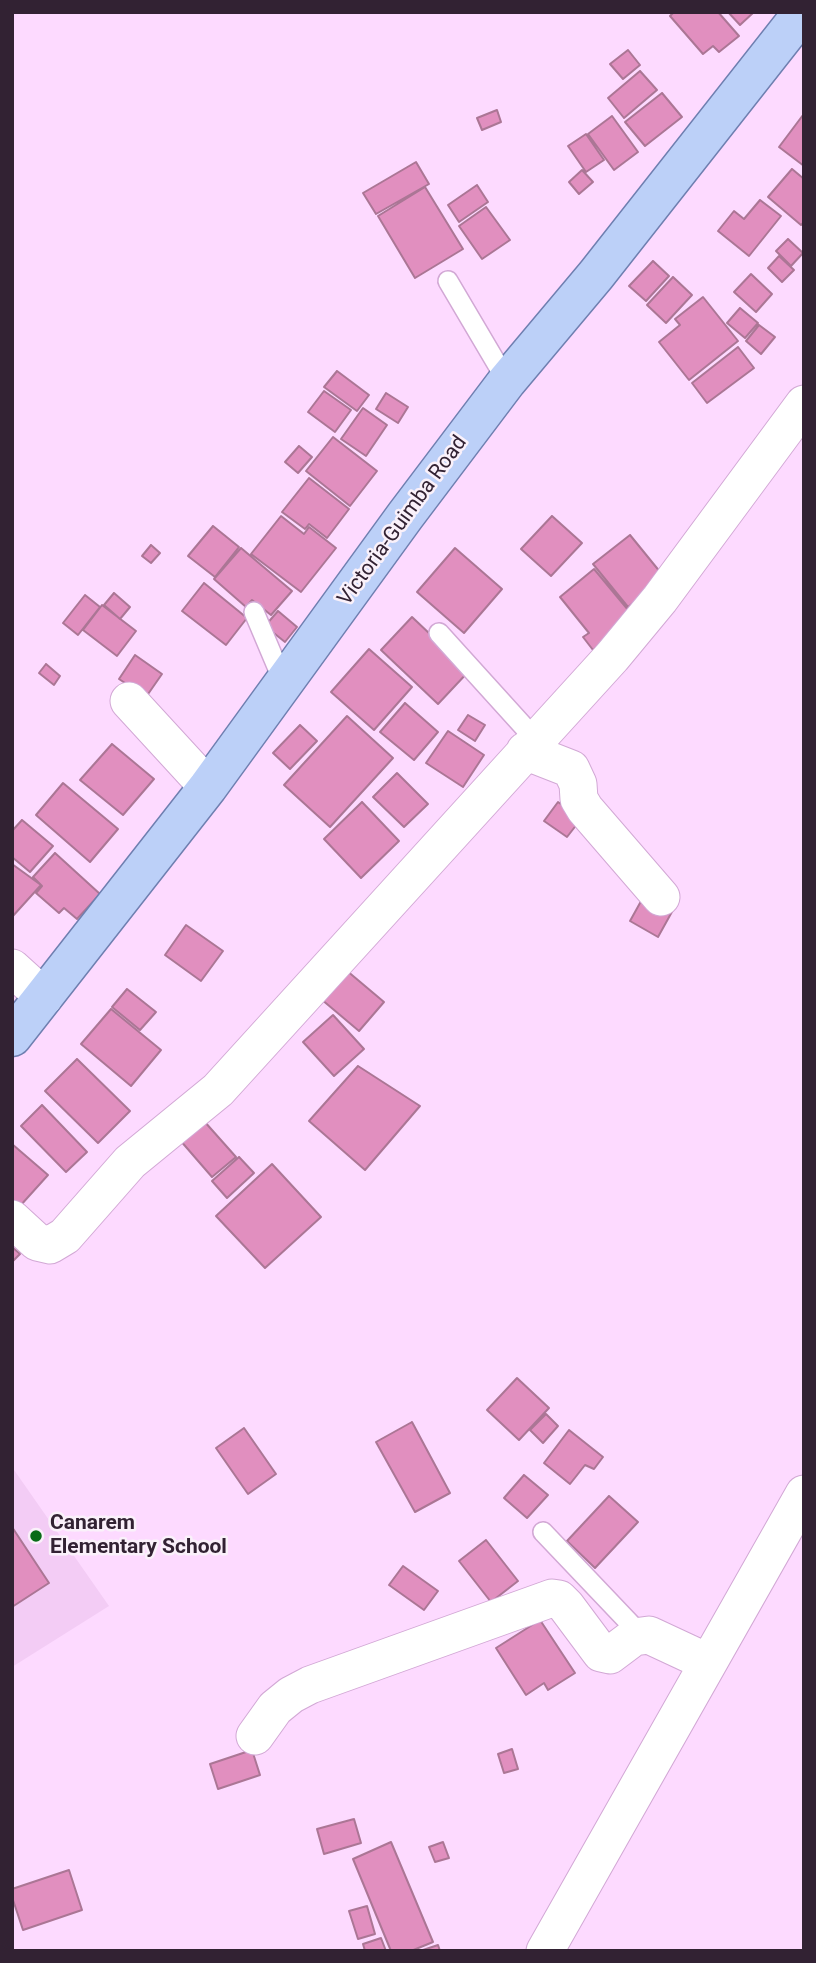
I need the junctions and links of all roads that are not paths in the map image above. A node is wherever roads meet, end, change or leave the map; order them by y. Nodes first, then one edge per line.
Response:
1 (803, 12) edge
2 (448, 281) dead end
3 (507, 381) junction
4 (804, 404) edge
5 (254, 612) dead end
6 (439, 633) dead end
7 (284, 683) junction
8 (129, 701) dead end
9 (530, 745) junction
10 (208, 787) junction
11 (661, 897) dead end
12 (12, 968) edge
13 (44, 997) junction
14 (12, 1037) edge
15 (12, 1219) edge
16 (804, 1494) edge
17 (543, 1532) dead end
18 (645, 1635) junction
19 (695, 1657) junction
20 (255, 1736) dead end
21 (545, 1951) edge

1 - 3 main road, Victoria-Guimba Road
2 - 3 lane
3 - 7 main road, Victoria-Guimba Road
4 - 9 street
5 - 7 lane
6 - 9 lane
7 - 10 main road, Victoria-Guimba Road
8 - 10 street
9 - 11 street
9 - 15 street
10 - 13 main road, Victoria-Guimba Road
12 - 13 street
13 - 14 main road, Victoria-Guimba Road
16 - 19 street
17 - 18 lane
18 - 19 street
18 - 20 street
19 - 21 street

